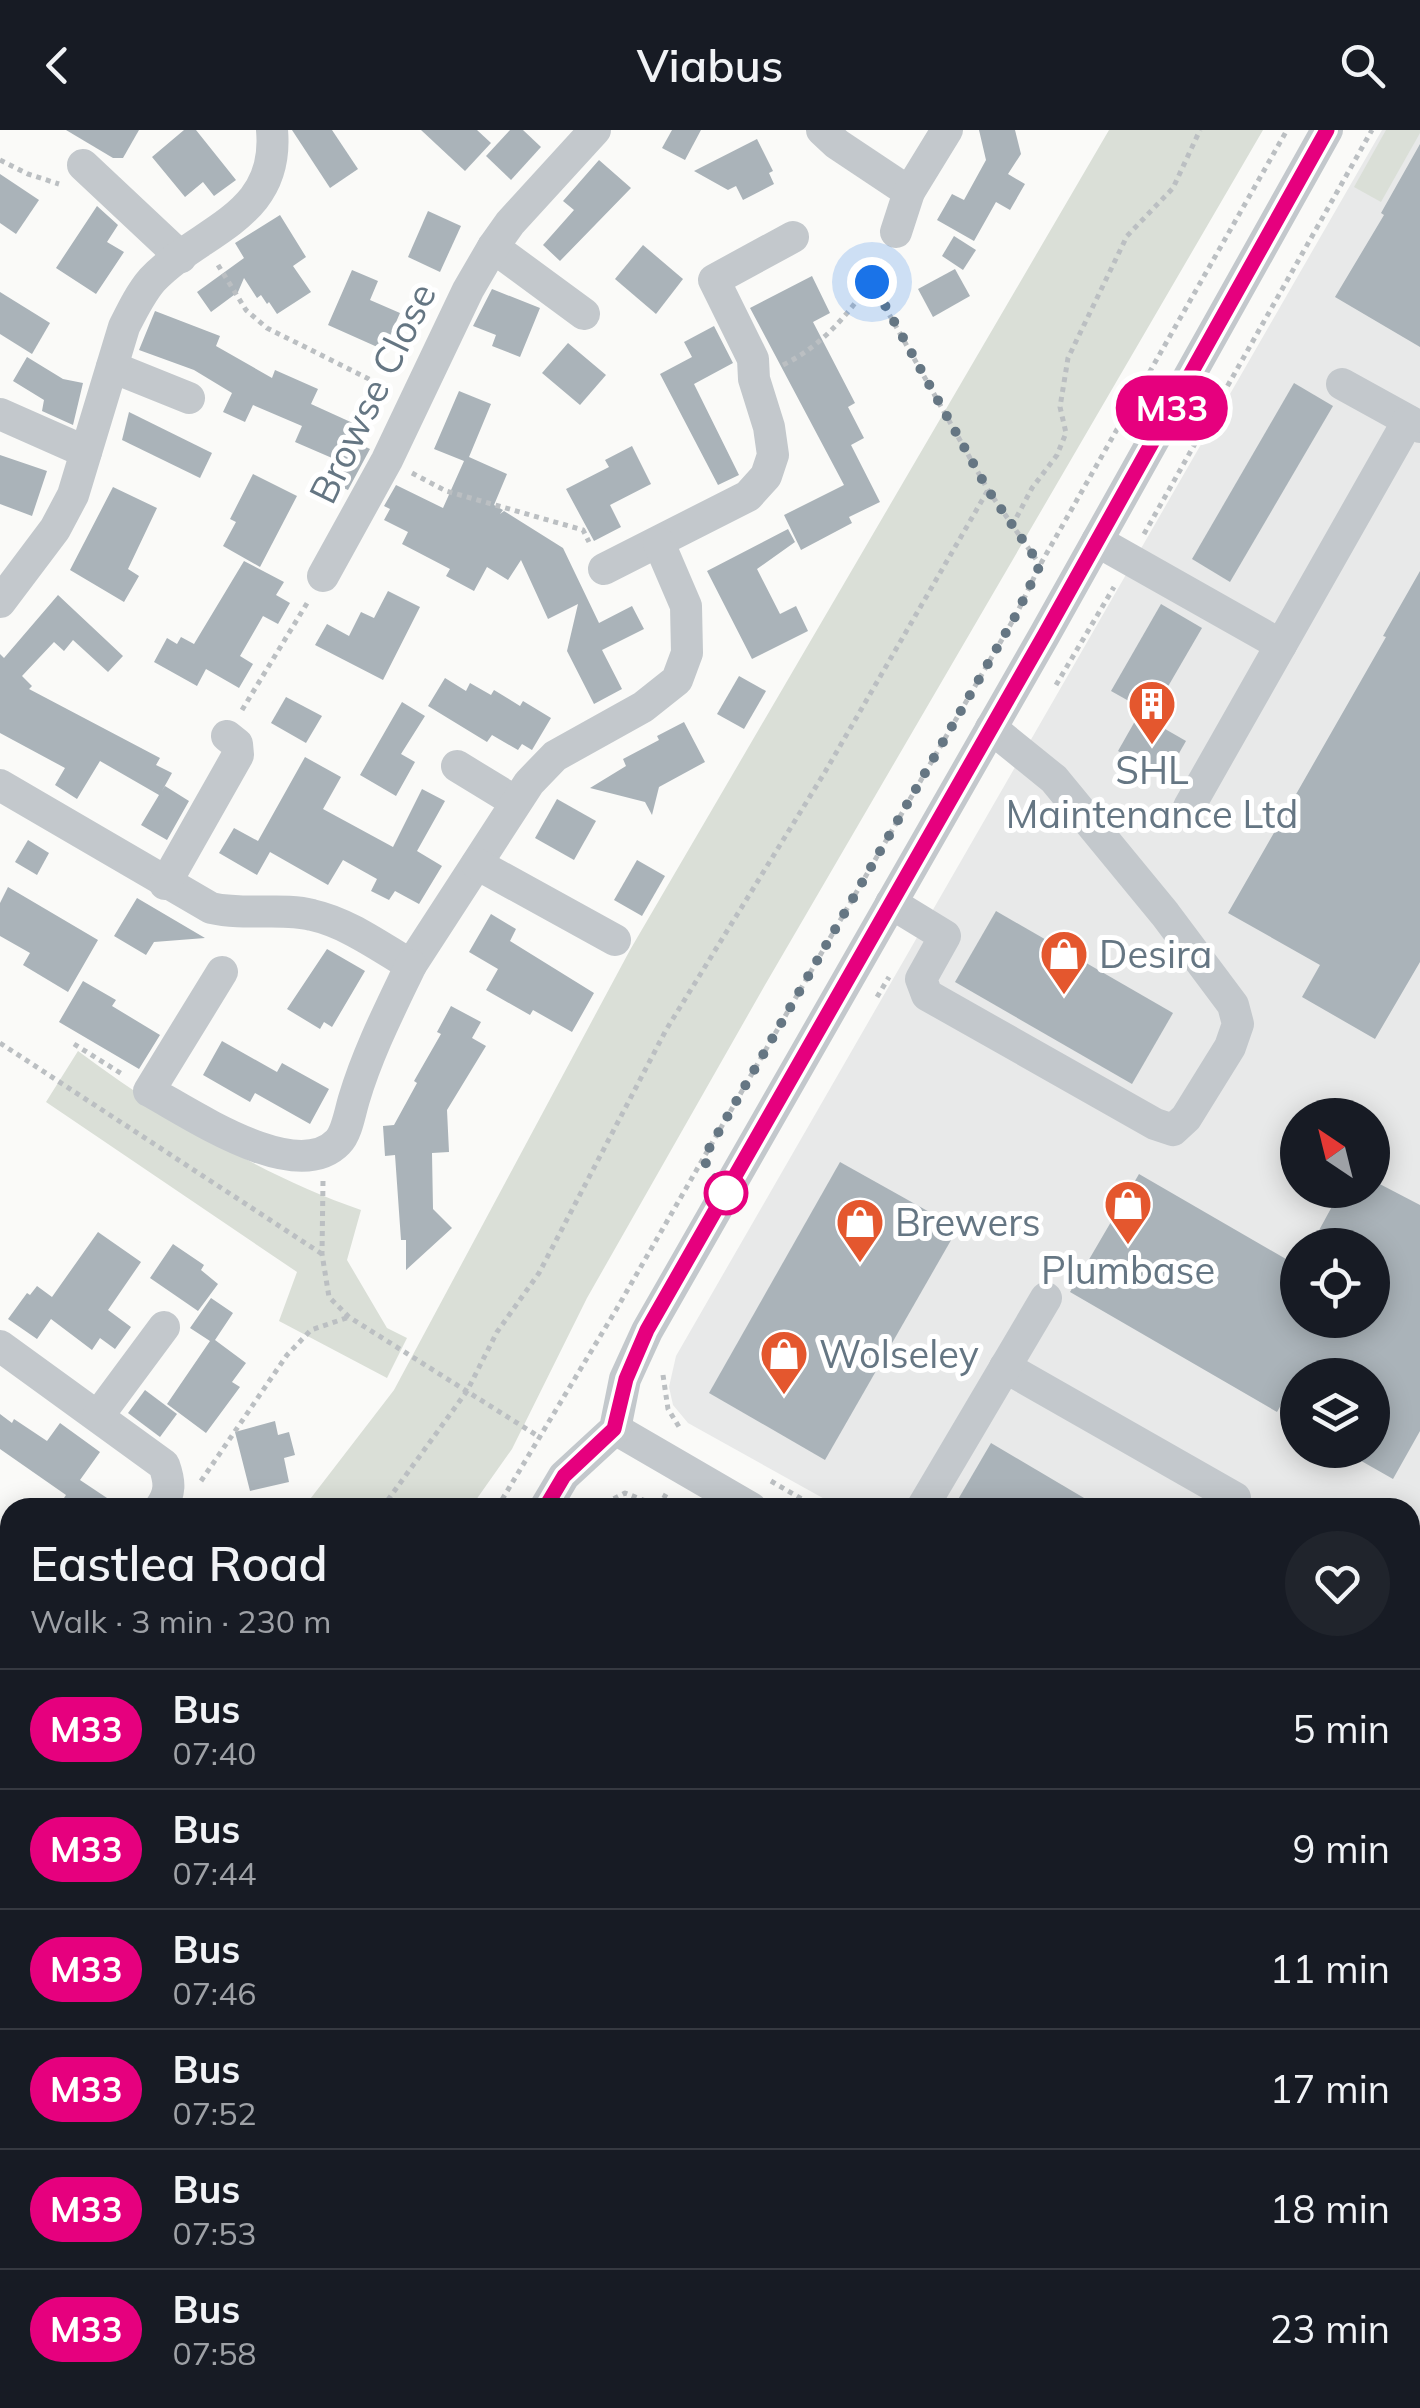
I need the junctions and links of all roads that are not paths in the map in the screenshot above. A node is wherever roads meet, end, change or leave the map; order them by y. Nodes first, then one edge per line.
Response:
1 (272, 130) edge
2 (822, 130) edge
3 (946, 130) edge
4 (1327, 130) edge
5 (580, 135) edge
6 (83, 165) dead end
7 (909, 192) junction
8 (896, 232) dead end
9 (793, 238) dead end
10 (493, 246) junction
11 (192, 249) junction
12 (584, 314) dead end
13 (112, 366) junction
14 (1342, 384) dead end
15 (189, 398) dead end
16 (0, 414) edge
17 (1414, 424) edge
18 (86, 452) junction
19 (1097, 541) junction
20 (658, 542) junction
21 (604, 570) road end
22 (324, 576) road end
23 (0, 602) edge
24 (1280, 645) junction
25 (991, 728) junction
26 (226, 736) road end
27 (456, 766) dead end
28 (0, 785) edge
29 (516, 802) junction
30 (1190, 807) dead end
31 (478, 864) junction
32 (165, 884) junction
33 (892, 904) junction
34 (615, 940) dead end
35 (410, 965) junction
36 (222, 972) dead end
37 (1046, 1298) dead end
38 (164, 1327) dead end
39 (0, 1346) edge
40 (1006, 1368) junction
41 (98, 1416) junction
42 (614, 1429) junction
43 (165, 1495) edge
44 (550, 1498) edge
45 (735, 1498) edge
46 (928, 1498) edge
47 (1235, 1498) dead end

1 - 11 street
2 - 7 street
3 - 7 street
4 - 19 street
5 - 10 street, Browse Close
6 - 11 street
7 - 8 street
9 - 20 street
10 - 12 street
10 - 22 street, Browse Close
11 - 13 street
13 - 15 street
13 - 18 street
14 - 17 street
16 - 18 street
17 - 24 street
18 - 23 street
19 - 24 street
19 - 25 street
20 - 21 street
20 - 29 street
24 - 30 street
25 - 33 street
25 - 33 street
26 - 32 street
27 - 29 street
28 - 32 street
29 - 31 street
31 - 34 street
31 - 35 street
32 - 35 street
33 - 42 street
35 - 36 street
37 - 40 street
38 - 41 street
39 - 41 street
40 - 46 street
40 - 47 street
41 - 43 street
42 - 44 street
42 - 45 street

